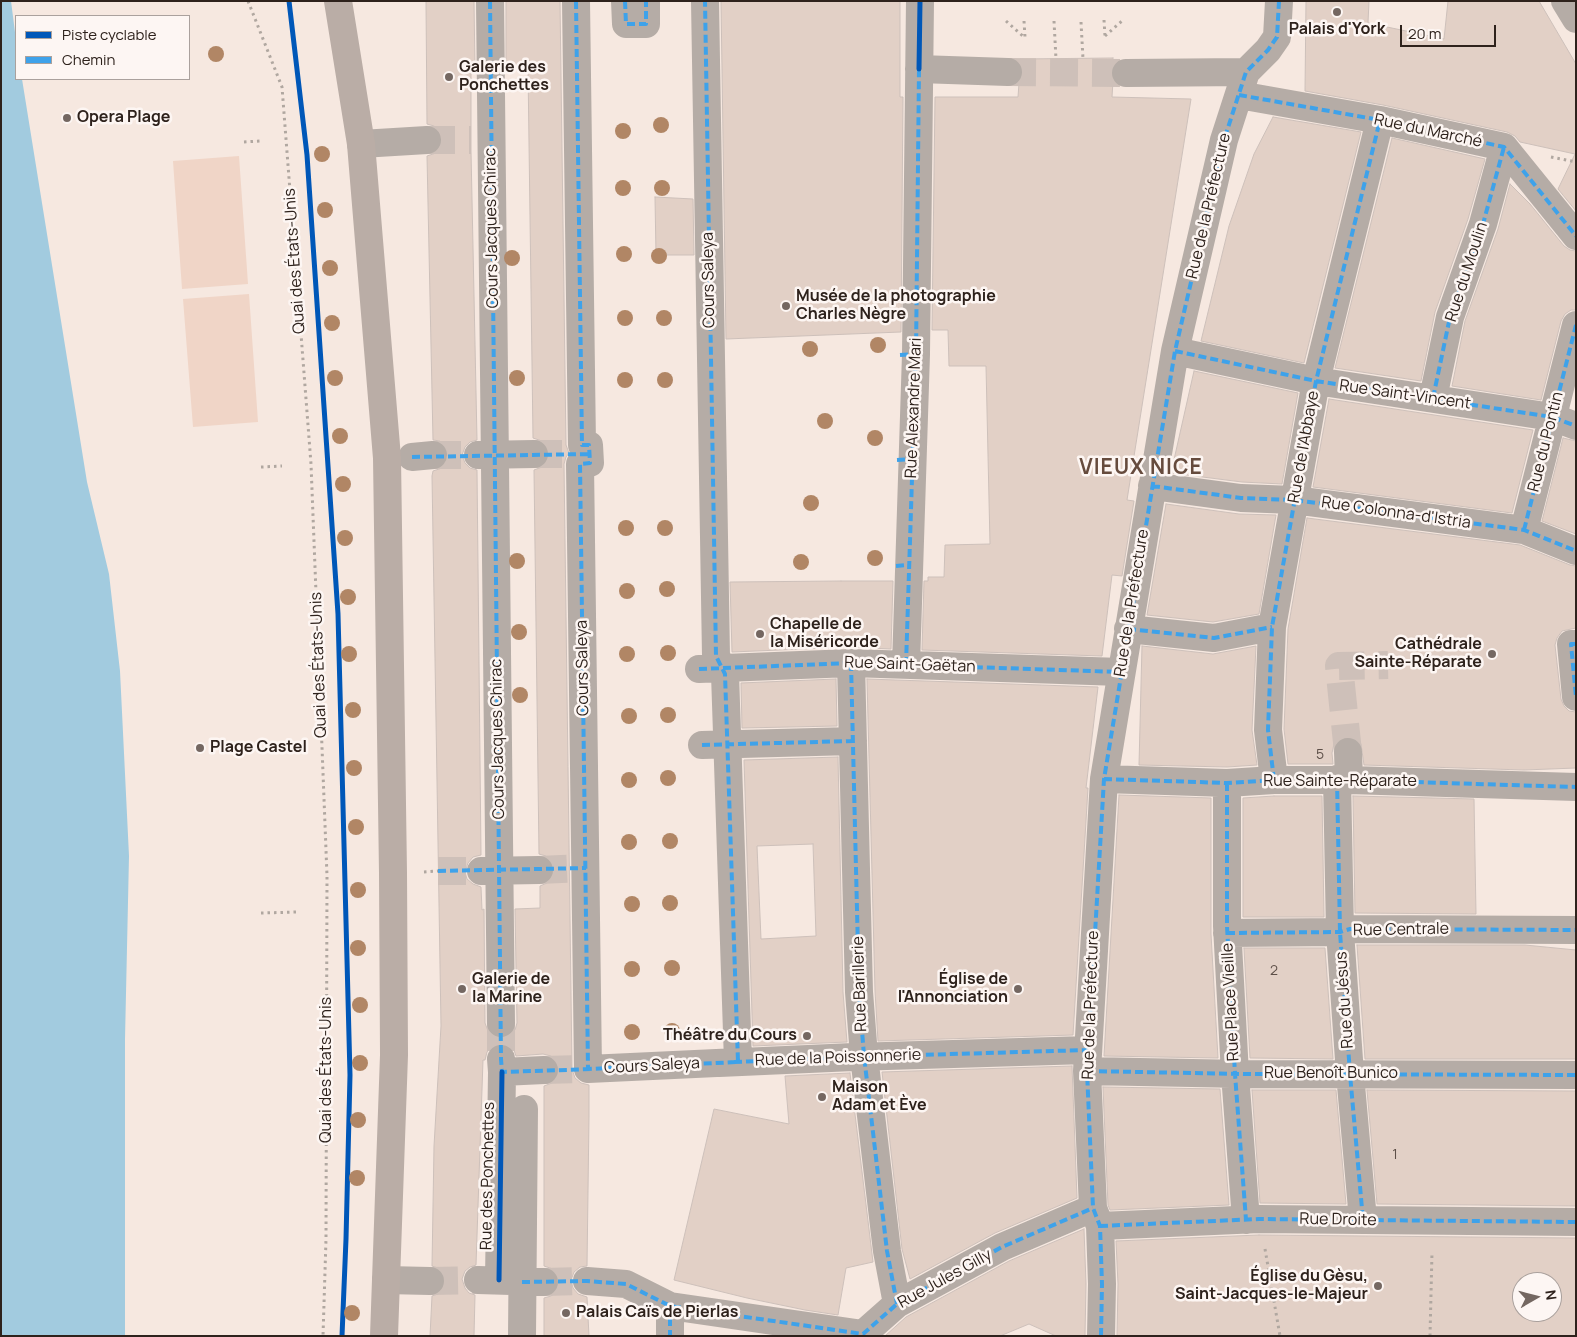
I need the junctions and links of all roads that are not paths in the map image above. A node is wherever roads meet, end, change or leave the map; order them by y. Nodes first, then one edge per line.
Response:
1 (338, 1) edge
2 (490, 1) edge
3 (576, 1) edge
4 (705, 1) edge
5 (920, 1) edge
6 (1279, 1) edge
7 (1565, 1) edge
8 (1576, 19) edge
9 (919, 69) junction
10 (1008, 72) tunnel mouth
11 (1126, 73) tunnel mouth
12 (1242, 84) junction
13 (1380, 120) junction
14 (427, 140) tunnel mouth
15 (361, 144) junction
16 (1504, 147) junction
17 (1576, 236) edge
18 (1576, 325) edge
19 (1175, 351) junction
20 (1316, 382) junction
21 (1433, 398) junction
22 (1564, 422) edge
23 (534, 454) tunnel mouth
24 (486, 455) junction
25 (1152, 486) junction
26 (1294, 500) junction
27 (1524, 530) junction
28 (1576, 551) edge
29 (1272, 627) junction
30 (1128, 629) junction
31 (1576, 644) edge
32 (851, 663) junction
33 (906, 665) junction
34 (710, 668) junction
35 (1121, 672) junction
36 (1576, 697) edge
37 (853, 741) junction
38 (715, 744) junction
39 (1348, 752) tunnel mouth
40 (1104, 779) junction
41 (1274, 780) junction
42 (1343, 780) junction
43 (1228, 783) junction
44 (1576, 787) edge
45 (490, 870) junction
46 (539, 870) tunnel mouth
47 (1576, 930) edge
48 (1340, 932) junction
49 (1227, 933) junction
50 (501, 1024) tunnel mouth
51 (864, 1056) junction
52 (1087, 1061) junction
53 (738, 1062) junction
54 (588, 1069) joint
55 (544, 1070) tunnel mouth
56 (1235, 1074) junction
57 (1350, 1074) junction
58 (1576, 1075) edge
59 (524, 1109) dead end
60 (1096, 1217) junction
61 (1252, 1219) junction
62 (1363, 1220) junction
63 (1576, 1222) edge
64 (386, 1280) junction
65 (430, 1281) tunnel mouth
66 (511, 1281) junction
67 (587, 1281) tunnel mouth
68 (897, 1304) junction
69 (670, 1306) junction
70 (863, 1335) edge
71 (384, 1336) edge
72 (522, 1336) edge
73 (670, 1336) edge
74 (1101, 1336) edge

1 - 15 main road
2 - 24 street, Cours Jacques Chirac
3 - 54 street, Cours Saleya
4 - 34 street, Cours Saleya
5 - 9 street, Rue Alexandre Mari
6 - 12 street, Rue de la Préfecture
7 - 8 street
9 - 10 street
9 - 33 street, Rue Alexandre Mari
11 - 12 street, Rue du Marché
12 - 13 street, Rue du Marché
12 - 19 street, Rue de la Préfecture
13 - 16 street, Rue du Marché
13 - 20 street, Rue de l'Abbaye
14 - 15 street
15 - 64 main road
16 - 17 street, Rue du Marché
16 - 21 street, Rue du Moulin
18 - 22 street, Rue du Pontin
19 - 20 street, Rue Saint-Vincent
19 - 25 street, Rue de la Préfecture
20 - 21 street, Rue Saint-Vincent
20 - 26 street, Rue de l'Abbaye
21 - 22 street, Rue Saint-Vincent
22 - 27 street, Rue du Pontin
23 - 24 street
24 - 45 street, Cours Jacques Chirac
25 - 26 street, Rue Colonna-d'Istria
25 - 30 street, Rue de la Préfecture
26 - 27 street, Rue Colonna-d'Istria
26 - 29 street, Rue de l'Abbaye
27 - 28 street, Rue Colonna-d'Istria
29 - 30 street
29 - 41 street, Rue de l'Abbaye
30 - 35 street, Rue de la Préfecture
31 - 36 street
32 - 33 street, Rue Saint-Gaëtan
32 - 34 street, Rue Saint-Gaëtan
32 - 37 street, Rue Barillerie
33 - 35 street, Rue Saint-Gaëtan
34 - 38 street, Cours Saleya
35 - 40 street, Rue de la Préfecture
37 - 38 street
37 - 51 street, Rue Barillerie
38 - 53 street, Cours Saleya
39 - 42 street, Rue du Jésus
40 - 43 street, Rue Sainte-Réparate
40 - 52 street, Rue de la Préfecture
41 - 42 street, Rue Sainte-Réparate
41 - 43 street, Rue Sainte-Réparate
42 - 44 street, Rue Sainte-Réparate
42 - 48 street, Rue du Jésus
43 - 49 street, Rue Place Vieille
45 - 46 street
45 - 50 street, Cours Jacques Chirac
47 - 48 street, Rue Centrale
48 - 49 street, Rue Centrale
48 - 57 street, Rue du Jésus
49 - 56 street, Rue Place Vieille
51 - 52 street, Rue de la Poissonnerie
51 - 53 street, Rue de la Poissonnerie
51 - 68 street, Rue Barillerie
52 - 56 street, Rue Benoît Bunico
52 - 60 street, Rue de la Préfecture
53 - 54 street, Rue de la Poissonnerie
55 - 66 street, Rue des Ponchettes
56 - 57 street, Rue Benoît Bunico
56 - 61 street, Rue Place Vieille
57 - 58 street, Rue Benoît Bunico
57 - 62 street, Rue du Jésus
59 - 66 street
60 - 61 street, Rue Droite
60 - 68 street, Rue Jules Gilly
60 - 74 street, Rue de la Préfecture
61 - 62 street, Rue Droite
62 - 63 street, Rue Droite
64 - 65 street
64 - 71 main road
66 - 72 street, Rue des Ponchettes
67 - 69 street, Rue Jules Gilly
68 - 70 street, Rue Jules Gilly
69 - 70 street, Rue Jules Gilly
69 - 73 street

